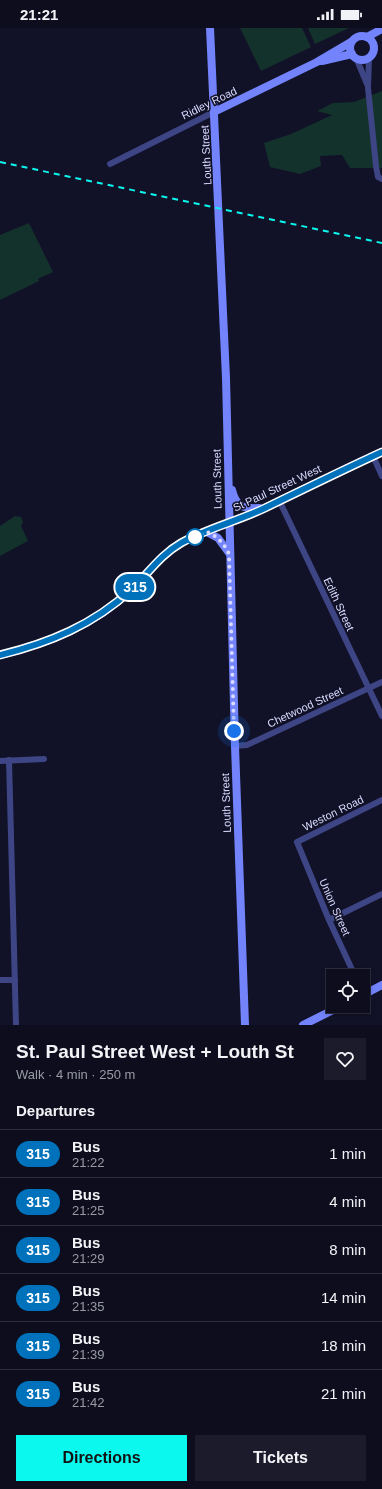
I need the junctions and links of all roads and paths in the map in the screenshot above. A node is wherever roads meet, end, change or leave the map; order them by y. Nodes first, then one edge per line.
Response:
1 (210, 28) edge
2 (382, 29) edge
3 (367, 37) junction
4 (382, 41) edge
5 (351, 42) junction
6 (375, 48) junction
7 (354, 57) junction
8 (369, 59) junction
9 (317, 62) junction
10 (368, 88) junction
11 (214, 112) junction
12 (110, 164) dead end
13 (382, 179) edge
14 (382, 452) edge
15 (372, 456) junction
16 (228, 473) junction
17 (382, 476) edge
18 (279, 500) junction
19 (264, 508) junction
20 (229, 522) junction
21 (207, 532) junction
22 (229, 554) junction
23 (0, 655) edge
24 (382, 682) edge
25 (368, 688) junction
26 (382, 716) edge
27 (235, 746) junction
28 (44, 759) dead end
29 (9, 760) junction
30 (0, 761) edge
31 (382, 800) edge
32 (298, 846) joint
33 (382, 894) edge
34 (329, 920) junction
35 (352, 969) edge
36 (0, 980) edge
37 (15, 980) junction
38 (382, 985) edge
39 (370, 991) edge
40 (327, 1013) edge
41 (16, 1025) edge
42 (245, 1025) edge
43 (303, 1025) edge

1 - 11 main road, Louth Street
2 - 3 main road
3 - 5 main road
3 - 6 main road
4 - 6 main road
5 - 7 main road
5 - 9 main road, Ridley Road
6 - 8 main road
7 - 8 main road
7 - 9 main road, Ridley Road
7 - 10 street
8 - 10 street
9 - 11 main road, Ridley Road
10 - 13 street
11 - 12 street, Ridley Road
11 - 16 main road, Louth Street
14 - 15 main road, St Paul Street West
15 - 17 street
15 - 18 main road, St Paul Street West
16 - 19 main road
16 - 20 main road, Louth Street
18 - 19 main road, St Paul Street West
18 - 25 street, Edith Street
19 - 20 main road, St Paul Street West
20 - 21 main road, St Paul Street West
20 - 22 main road, Louth Street
21 - 22 main road
21 - 23 main road, St Paul Street West
22 - 27 main road, Louth Street
24 - 25 street, Chetwood Street
25 - 26 street, Edith Street
25 - 27 street, Chetwood Street
27 - 42 main road, Louth Street
28 - 29 street
29 - 30 street
29 - 37 street
31 - 32 street, Weston Road
32 - 34 street, Union Street
33 - 34 street
34 - 35 street, Union Street
36 - 37 street
37 - 41 street
38 - 39 main road
40 - 43 main road

